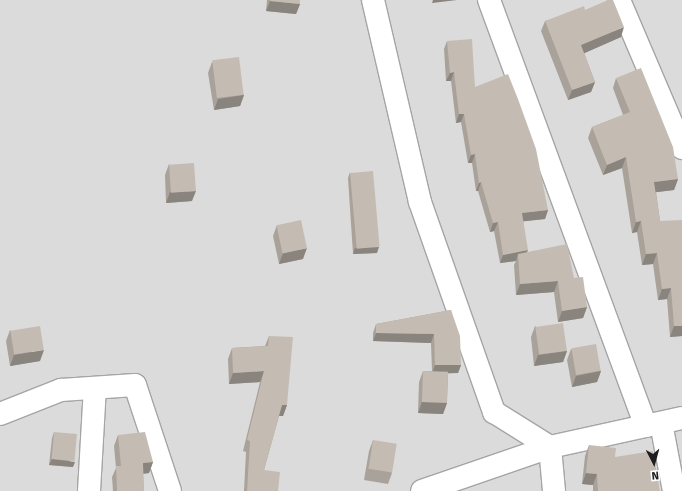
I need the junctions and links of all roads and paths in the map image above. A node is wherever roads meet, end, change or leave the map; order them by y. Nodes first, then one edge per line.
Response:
1 (373, 0) edge
2 (489, 0) edge
3 (619, 0) edge
4 (682, 148) edge
5 (95, 388) junction
6 (0, 414) edge
7 (663, 422) edge
8 (550, 447) junction
9 (90, 491) edge
10 (170, 491) edge
11 (422, 491) edge
12 (554, 491) edge
13 (674, 491) edge

1 - 8 street
2 - 7 street
3 - 4 street
5 - 6 street
5 - 9 street
5 - 10 street
7 - 8 street
7 - 13 street
8 - 11 street
8 - 12 street

